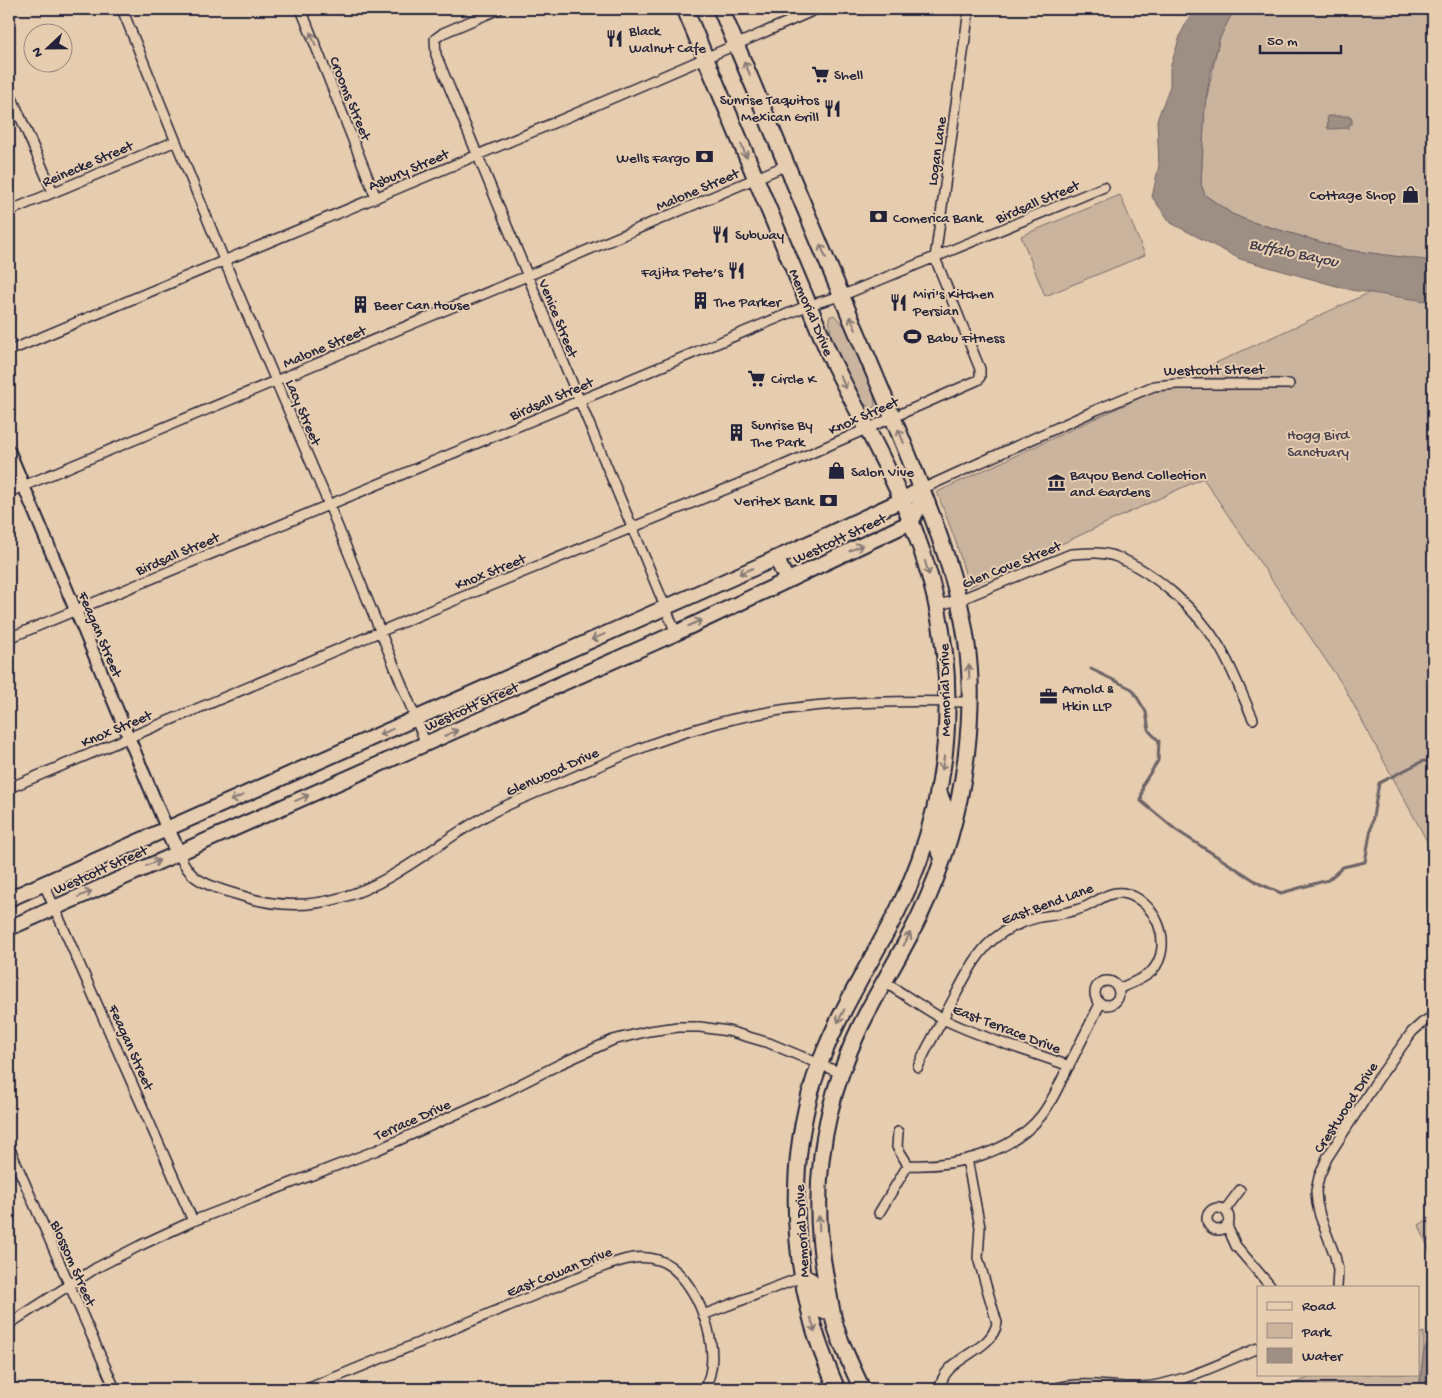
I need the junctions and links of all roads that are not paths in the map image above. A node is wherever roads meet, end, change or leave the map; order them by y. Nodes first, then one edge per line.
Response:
1 (122, 9) edge
2 (301, 9) edge
3 (499, 9) edge
4 (684, 9) edge
5 (721, 9) edge
6 (817, 9) edge
7 (969, 9) edge
8 (737, 44) junction
9 (705, 58) junction
10 (9, 91) edge
11 (176, 141) junction
12 (477, 156) junction
13 (787, 165) junction
14 (756, 179) junction
15 (1104, 187) dead end
16 (53, 192) junction
17 (376, 198) junction
18 (9, 211) edge
19 (935, 258) junction
20 (224, 260) junction
21 (527, 276) junction
22 (842, 296) junction
23 (809, 306) junction
24 (9, 351) edge
25 (980, 377) joint
26 (276, 381) junction
27 (1289, 384) dead end
28 (578, 401) junction
29 (893, 416) junction
30 (867, 429) junction
31 (9, 451) edge
32 (24, 486) junction
33 (922, 489) junction
34 (9, 492) edge
35 (902, 500) junction
36 (328, 505) junction
37 (911, 522) junction
38 (632, 528) junction
39 (776, 558) junction
40 (786, 580) junction
41 (959, 600) junction
42 (937, 605) junction
43 (664, 607) junction
44 (74, 611) junction
45 (381, 632) junction
46 (676, 633) junction
47 (9, 638) edge
48 (947, 701) junction
49 (971, 702) junction
50 (416, 719) junction
51 (1253, 719) dead end
52 (128, 737) junction
53 (426, 744) junction
54 (9, 788) edge
55 (938, 790) junction
56 (167, 829) junction
57 (178, 853) junction
58 (943, 858) junction
59 (44, 884) junction
60 (9, 900) edge
61 (54, 908) junction
62 (9, 928) edge
63 (864, 973) junction
64 (884, 982) junction
65 (1118, 988) junction
66 (1100, 1004) junction
67 (1433, 1016) edge
68 (943, 1019) junction
69 (820, 1064) junction
70 (1069, 1066) junction
71 (918, 1067) dead end
72 (841, 1074) junction
73 (898, 1132) dead end
74 (9, 1147) edge
75 (800, 1148) junction
76 (821, 1150) junction
77 (967, 1159) junction
78 (908, 1165) junction
79 (1240, 1190) dead end
80 (1225, 1210) junction
81 (879, 1213) dead end
82 (193, 1222) junction
83 (1227, 1226) junction
84 (802, 1277) junction
85 (69, 1285) junction
86 (1270, 1286) edge
87 (1337, 1286) edge
88 (703, 1315) junction
89 (9, 1324) edge
90 (836, 1327) junction
91 (1257, 1348) edge
92 (115, 1389) edge
93 (307, 1389) edge
94 (703, 1389) edge
95 (837, 1389) edge
96 (862, 1389) edge
97 (940, 1389) edge
98 (1052, 1389) edge

1 - 11 street, Lacy Street
17 -> 2 street, Crooms Street
3 - 12 street, Venice Street
4 - 9 main road, Memorial Drive
5 - 8 main road, Memorial Drive
6 - 8 street, Asbury Street
7 - 19 street, Logan Lane
8 - 9 street, Asbury Street
13 -> 8 main road, Memorial Drive
9 - 12 street, Asbury Street
9 -> 14 main road, Memorial Drive
10 - 16 street
11 - 16 street, Reinecke Street
11 - 20 street, Lacy Street
12 - 17 street, Asbury Street
12 - 21 street, Venice Street
13 - 14 street, Malone Street
22 -> 13 main road, Memorial Drive
14 - 21 street, Malone Street
14 - 23 main road, Memorial Drive
15 - 19 street, Birdsall Street
16 - 18 street, Reinecke Street
17 - 20 street, Asbury Street
19 - 22 street, Birdsall Street
19 - 25 street, Logan Lane
20 - 24 street, Asbury Street
20 - 26 street, Lacy Street
21 - 26 street, Malone Street
21 - 28 street, Venice Street
22 - 23 street, Birdsall Street
29 -> 22 main road, Memorial Drive
23 - 28 street, Birdsall Street
23 -> 30 main road, Memorial Drive
25 - 29 street, Knox Street
26 - 32 street, Malone Street
26 - 36 street, Lacy Street
27 - 33 street, Westcott Street
28 - 36 street, Birdsall Street
28 - 38 street, Venice Street
29 - 30 street, Knox Street
33 -> 29 main road, Memorial Drive
30 - 35 main road, Memorial Drive
30 - 38 street, Knox Street
31 - 32 street, Feagan Street
32 - 34 street, Malone Street
32 - 44 street, Feagan Street
33 - 35 main road, Westcott Street
33 - 37 main road
33 - 41 main road, Memorial Drive
35 - 37 main road, Memorial Drive
35 - 39 main road, Westcott Street
36 - 44 street, Birdsall Street
36 - 45 street, Lacy Street
40 -> 37 main road, Westcott Street
37 -> 42 main road, Memorial Drive
38 - 43 street, Venice Street
38 - 45 street, Knox Street
39 - 40 main road
39 -> 43 main road, Westcott Street
46 -> 40 main road, Westcott Street
41 - 42 street, Glen Cove Street
49 -> 41 main road, Memorial Drive
41 - 51 street, Glen Cove Street
42 - 48 main road, Memorial Drive
43 - 46 street, Venice Street
43 -> 50 main road, Westcott Street
44 - 47 street, Birdsall Street
44 - 52 street, Feagan Street
45 - 50 street, Lacy Street
45 - 52 street, Knox Street
53 -> 46 main road, Westcott Street
48 - 49 street, Glenwood Drive
48 -> 55 main road, Memorial Drive
48 - 57 street, Glenwood Drive
49 - 58 main road, Memorial Drive
50 - 53 street, Lacy Street
50 -> 56 main road, Westcott Street
52 - 54 street, Knox Street
52 - 56 street, Feagan Street
57 -> 53 main road, Westcott Street
55 - 58 main road
55 - 63 main road, Memorial Drive
56 - 57 main road
56 - 59 main road, Westcott Street
61 -> 57 main road, Westcott Street
64 -> 58 main road, Memorial Drive
59 - 60 main road, Westcott Street
59 - 61 street, Feagan Street
61 - 62 main road, Westcott Street
61 - 82 street, Feagan Street
63 - 64 main road
63 -> 69 main road, Memorial Drive
64 - 68 street, East Terrace Drive
64 - 72 main road, Memorial Drive
65 - 66 street
65 - 66 street
65 - 68 street, East Bend Lane
66 - 70 street
67 - 87 street, Crestwood Drive
68 - 70 street, East Terrace Drive
68 - 71 street, East Bend Lane
69 - 72 street, Terrace Drive
69 - 75 main road, Memorial Drive
69 - 82 street, Terrace Drive
70 - 77 street
72 - 76 main road, Memorial Drive
73 - 78 street
74 - 85 street, Blossom Street
75 - 76 main road
75 - 84 main road, Memorial Drive
90 -> 76 main road, Memorial Drive
77 - 78 street
77 - 97 street
78 - 81 street
79 - 80 street
80 - 83 street
80 - 83 street
82 - 85 street, Terrace Drive
83 - 86 street
84 - 88 street
84 - 90 main road
84 -> 95 main road, Memorial Drive
85 - 89 street, Terrace Drive
85 - 92 street, Blossom Street
88 - 93 street, East Cowan Drive
88 - 94 street, East Cowan Drive
90 - 96 main road, Memorial Drive
91 - 98 street

